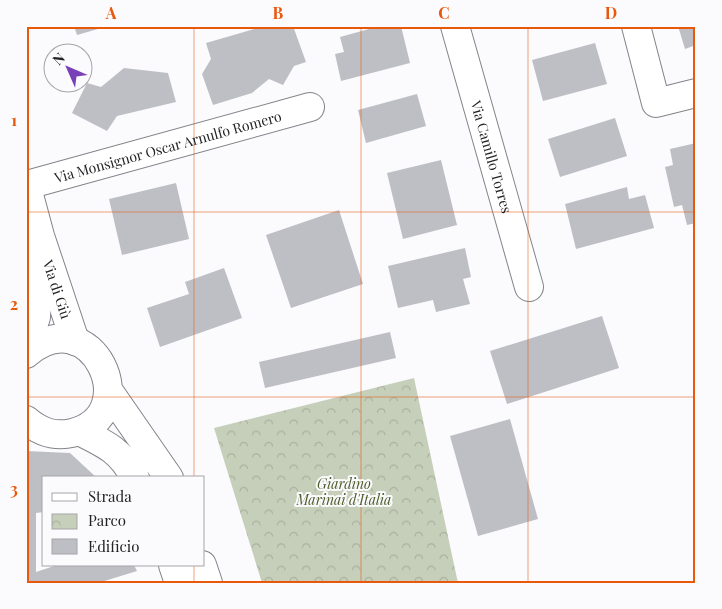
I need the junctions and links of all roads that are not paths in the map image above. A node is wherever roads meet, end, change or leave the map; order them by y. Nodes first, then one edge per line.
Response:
1 (455, 26) edge
2 (636, 26) edge
3 (696, 93) edge
4 (310, 107) dead end
5 (26, 184) edge
6 (40, 236) junction
7 (529, 287) dead end
8 (75, 341) junction
9 (26, 348) edge
10 (26, 354) edge
11 (108, 390) junction
12 (26, 420) edge
13 (79, 431) junction
14 (134, 476) edge
15 (168, 476) edge
16 (202, 566) edge
17 (208, 583) edge

1 - 7 street, Via Camillo Torres
2 - 3 street
4 - 5 street, Via Monsignor Oscar Arnulfo Romero
5 - 6 street, Via di Giù
6 - 8 street, Via di Giù
6 - 9 street, Via di Giù
8 - 10 street
8 - 11 street
11 - 13 street
11 - 15 street
12 - 13 street
13 - 14 street
16 - 17 street

